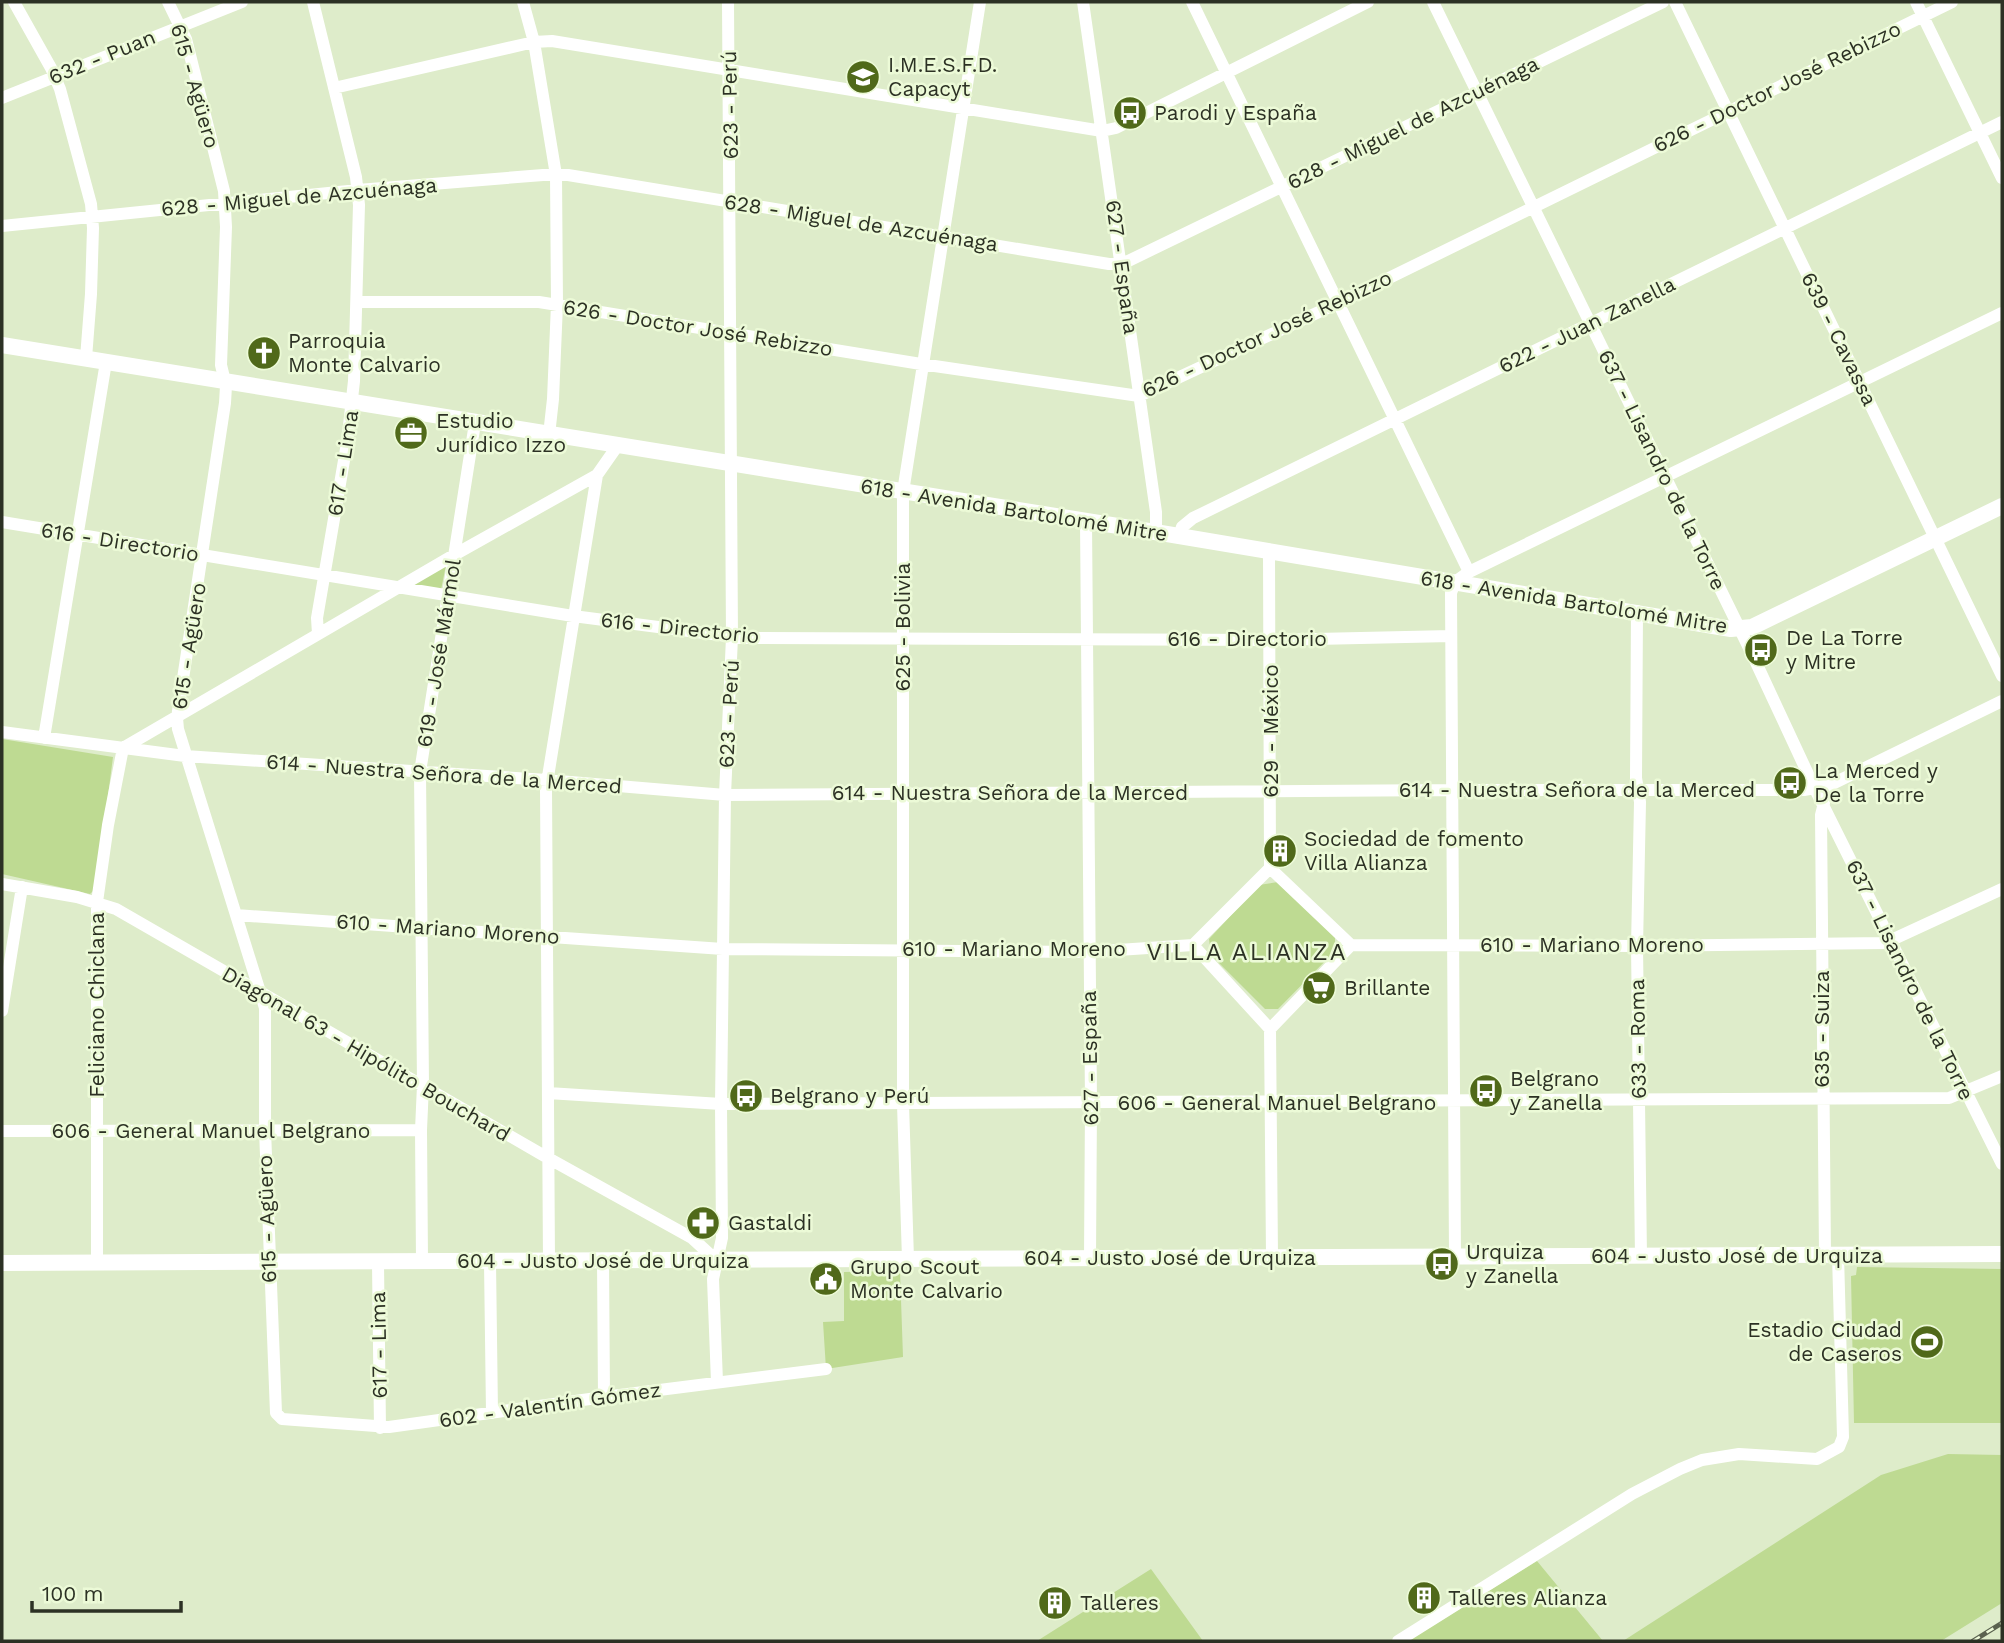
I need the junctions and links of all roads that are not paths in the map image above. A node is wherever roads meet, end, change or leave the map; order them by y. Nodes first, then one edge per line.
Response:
1 (13, 2) edge
2 (168, 2) edge
3 (242, 2) edge
4 (313, 2) edge
5 (523, 2) edge
6 (728, 2) edge
7 (980, 2) edge
8 (1083, 2) edge
9 (1192, 2) edge
10 (1368, 2) edge
11 (1433, 2) edge
12 (1663, 2) edge
13 (1675, 2) edge
14 (1916, 2) edge
15 (1952, 2) edge
16 (1923, 16) junction
17 (181, 26) junction
18 (534, 42) junction
19 (730, 71) junction
20 (1227, 72) junction
21 (55, 76) junction
22 (334, 88) junction
23 (1478, 92) junction
24 (2, 98) edge
25 (962, 109) junction
26 (1727, 112) junction
27 (2002, 121) edge
28 (1102, 131) junction
29 (1980, 132) junction
30 (556, 175) junction
31 (2002, 178) edge
32 (1282, 187) junction
33 (358, 190) junction
34 (731, 201) junction
35 (226, 204) junction
36 (1534, 206) junction
37 (92, 217) junction
38 (2, 226) edge
39 (1785, 229) junction
40 (943, 236) junction
41 (1122, 264) junction
42 (358, 302) junction
43 (1338, 303) junction
44 (557, 304) junction
45 (2002, 313) edge
46 (1590, 323) junction
47 (730, 333) junction
48 (2, 345) edge
49 (86, 358) junction
50 (106, 362) junction
51 (921, 364) junction
52 (225, 379) junction
53 (1860, 383) junction
54 (1139, 396) junction
55 (352, 401) junction
56 (1394, 418) junction
57 (475, 423) junction
58 (549, 435) junction
59 (618, 445) junction
60 (730, 464) junction
61 (597, 475) junction
62 (1666, 478) junction
63 (903, 492) junction
64 (2002, 506) edge
65 (2, 522) edge
66 (1086, 522) junction
67 (1156, 532) junction
68 (77, 535) junction
69 (1179, 536) junction
70 (1936, 538) junction
71 (1269, 552) junction
72 (202, 555) junction
73 (454, 555) junction
74 (1469, 572) junction
75 (324, 575) junction
76 (1455, 582) junction
77 (399, 587) junction
78 (446, 596) junction
79 (1637, 611) junction
80 (573, 616) junction
81 (1740, 629) junction
82 (318, 634) junction
83 (1451, 636) junction
84 (732, 637) junction
85 (902, 637) junction
86 (1086, 640) junction
87 (1270, 640) junction
88 (2002, 676) edge
89 (2002, 701) edge
90 (177, 718) junction
91 (2, 732) edge
92 (44, 737) junction
93 (123, 748) junction
94 (185, 756) junction
95 (420, 772) junction
96 (547, 780) junction
97 (1815, 789) junction
98 (1454, 790) junction
99 (1638, 790) junction
100 (1272, 791) junction
101 (1088, 792) junction
102 (903, 794) junction
103 (725, 795) junction
104 (1824, 803) junction
105 (1270, 869) junction
106 (2, 884) edge
107 (22, 887) junction
108 (2002, 889) edge
109 (97, 902) junction
110 (236, 915) junction
111 (421, 927) junction
112 (547, 936) junction
113 (1892, 941) junction
114 (1822, 944) junction
115 (1194, 945) junction
116 (1351, 945) junction
117 (1452, 946) junction
118 (1637, 946) junction
119 (723, 949) junction
120 (903, 949) junction
121 (1088, 952) junction
122 (263, 995) junction
123 (2, 1011) edge
124 (1270, 1029) junction
125 (2002, 1076) edge
126 (424, 1085) junction
127 (548, 1093) junction
128 (1966, 1093) junction
129 (1823, 1100) junction
130 (1639, 1101) junction
131 (1270, 1102) junction
132 (1454, 1102) junction
133 (721, 1104) junction
134 (903, 1104) junction
135 (1091, 1104) junction
136 (265, 1130) junction
137 (421, 1130) junction
138 (2, 1131) edge
139 (96, 1132) junction
140 (548, 1158) junction
141 (2002, 1164) edge
142 (1832, 1255) junction
143 (2000, 1256) edge
144 (1272, 1257) junction
145 (1455, 1257) junction
146 (1641, 1257) junction
147 (1090, 1258) junction
148 (908, 1259) junction
149 (603, 1260) junction
150 (716, 1260) junction
151 (550, 1261) junction
152 (422, 1262) junction
153 (490, 1262) junction
154 (2, 1263) edge
155 (268, 1263) junction
156 (377, 1263) junction
157 (97, 1264) junction
158 (826, 1369) dead end
159 (717, 1382) junction
160 (604, 1397) junction
161 (275, 1413) joint
162 (492, 1413) junction
163 (380, 1428) junction
164 (1398, 1641) edge

1 - 21 street
2 - 17 street, 615 - Agüero
3 - 17 street, 632 - Puan
4 - 22 street, 617 - Lima
5 - 18 street
6 - 19 street, 623 - Perú
7 - 25 street, 625 - Bolivia
8 - 28 street, 627 - España
9 - 20 street
10 - 20 street
11 - 23 street, 637 - Lisandro de la Torre
12 - 23 street, 628 - Miguel de Azcuénaga
13 - 26 street, 639 - Cavassa
14 - 16 street
15 - 16 street, 626 - Doctor José Rebizzo
16 - 26 street, 626 - Doctor José Rebizzo
16 - 29 street
17 - 21 street, 632 - Puan
17 - 35 street, 615 - Agüero
18 - 19 street
18 - 22 street
18 - 30 street
19 - 25 street
19 - 34 street, 623 - Perú
20 - 28 street
20 - 32 street
21 - 24 street, 632 - Puan
21 - 37 street
22 - 33 street, 617 - Lima
23 - 32 street, 628 - Miguel de Azcuénaga
23 - 36 street, 637 - Lisandro de la Torre
25 - 28 street
25 - 40 street, 625 - Bolivia
26 - 36 street, 626 - Doctor José Rebizzo
26 - 39 street, 639 - Cavassa
27 - 29 street, 622 - Juan Zanella
28 - 41 street, 627 - España
29 - 31 street
29 - 39 street, 622 - Juan Zanella
30 - 33 street, 628 - Miguel de Azcuénaga
30 - 34 street, 628 - Miguel de Azcuénaga
30 - 44 street
32 - 41 street, 628 - Miguel de Azcuénaga
32 - 43 street
33 - 35 street, 628 - Miguel de Azcuénaga
33 - 42 street, 617 - Lima
34 - 40 street, 628 - Miguel de Azcuénaga
34 - 47 street, 623 - Perú
35 - 37 street, 628 - Miguel de Azcuénaga
35 - 52 street, 615 - Agüero
36 - 43 street, 626 - Doctor José Rebizzo
36 - 46 street, 637 - Lisandro de la Torre
37 - 38 street, 628 - Miguel de Azcuénaga
37 - 49 street
39 - 46 street, 622 - Juan Zanella
39 - 53 street, 639 - Cavassa
40 - 41 street, 628 - Miguel de Azcuénaga
40 - 51 street, 625 - Bolivia
41 - 54 street, 627 - España
42 - 44 street, 626 - Doctor José Rebizzo
42 - 55 street, 617 - Lima
43 - 54 street, 626 - Doctor José Rebizzo
43 - 56 street
44 - 47 street, 626 - Doctor José Rebizzo
44 - 58 street
45 - 53 street
46 - 56 street, 622 - Juan Zanella
46 - 62 street, 637 - Lisandro de la Torre
47 - 51 street, 626 - Doctor José Rebizzo
47 - 60 street, 623 - Perú
48 - 49 main road, 618 - Avenida Bartolomé Mitre
49 - 50 main road, 618 - Avenida Bartolomé Mitre
50 - 52 main road, 618 - Avenida Bartolomé Mitre
50 - 68 street
51 - 54 street, 626 - Doctor José Rebizzo
51 - 63 street, 625 - Bolivia
52 - 55 main road, 618 - Avenida Bartolomé Mitre
52 - 72 street, 615 - Agüero
53 - 62 street
53 - 70 street, 639 - Cavassa
54 - 67 street, 627 - España
55 - 57 main road, 618 - Avenida Bartolomé Mitre
55 - 75 street, 617 - Lima
56 - 69 street, 622 - Juan Zanella
56 - 74 street
57 - 58 main road, 618 - Avenida Bartolomé Mitre
57 - 73 street, 619 - José Mármol
58 - 59 main road, 618 - Avenida Bartolomé Mitre
59 - 60 main road, 618 - Avenida Bartolomé Mitre
59 - 61 street
60 - 63 main road, 618 - Avenida Bartolomé Mitre
60 - 84 street, 623 - Perú
61 - 73 street
61 - 80 street
62 - 74 street
62 - 81 street, 637 - Lisandro de la Torre
63 - 66 main road, 618 - Avenida Bartolomé Mitre
63 - 85 street, 625 - Bolivia
64 - 70 main road, 618 - Avenida Bartolomé Mitre
65 - 68 street, 616 - Directorio
66 - 67 main road, 618 - Avenida Bartolomé Mitre
66 - 86 street, 627 - España
67 - 69 main road, 618 - Avenida Bartolomé Mitre
68 - 72 street, 616 - Directorio
68 - 92 street
69 - 71 main road, 618 - Avenida Bartolomé Mitre
70 - 81 main road, 618 - Avenida Bartolomé Mitre
70 - 88 street, 639 - Cavassa
71 - 76 main road, 618 - Avenida Bartolomé Mitre
71 - 87 street, 629 - México
72 - 75 street, 616 - Directorio
72 - 90 street, 615 - Agüero
73 - 77 street
73 - 78 street, 619 - José Mármol
74 - 76 street
75 - 77 street, 616 - Directorio
75 - 82 street, 617 - Lima
76 - 79 main road, 618 - Avenida Bartolomé Mitre
76 - 83 street
77 - 78 street, 616 - Directorio
77 - 82 street
78 - 80 street, 616 - Directorio
78 - 95 street, 619 - José Mármol
79 - 81 main road, 618 - Avenida Bartolomé Mitre
79 - 99 street, 633 - Roma
80 - 84 street, 616 - Directorio
80 - 96 street
81 - 97 street, 637 - Lisandro de la Torre
82 - 90 street
83 - 87 street, 616 - Directorio
83 - 98 street
84 - 85 street, 616 - Directorio
84 - 103 street, 623 - Perú
85 - 86 street, 616 - Directorio
85 - 102 street, 625 - Bolivia
86 - 87 street, 616 - Directorio
86 - 101 street, 627 - España
87 - 100 street, 629 - México
89 - 97 street, 614 - Nuestra Señora de la Merced
90 - 93 street
90 - 94 street, 615 - Agüero
91 - 92 street, 614 - Nuestra Señora de la Merced
92 - 93 street, 614 - Nuestra Señora de la Merced
93 - 94 street, 614 - Nuestra Señora de la Merced
93 - 109 street, Feliciano Chiclana
94 - 95 street, 614 - Nuestra Señora de la Merced
94 - 110 street, 615 - Agüero
95 - 96 street, 614 - Nuestra Señora de la Merced
95 - 111 street, 619 - José Mármol
96 - 103 street, 614 - Nuestra Señora de la Merced
96 - 112 street
97 - 99 street, 614 - Nuestra Señora de la Merced
97 - 104 street, 637 - Lisandro de la Torre
98 - 99 street, 614 - Nuestra Señora de la Merced
98 - 100 street, 614 - Nuestra Señora de la Merced
98 - 117 street
99 - 118 street, 633 - Roma
100 - 101 street, 614 - Nuestra Señora de la Merced
100 - 105 street, 629 - México
101 - 102 street, 614 - Nuestra Señora de la Merced
101 - 121 street, 627 - España
102 - 103 street, 614 - Nuestra Señora de la Merced
102 - 120 street, 625 - Bolivia
103 - 119 street, 623 - Perú
104 - 113 street, 637 - Lisandro de la Torre
104 - 114 street, 635 - Suiza
105 - 115 street
105 - 116 street
106 - 107 street, Diagonal 63 - Hipólito Bouchard
107 - 109 street, Diagonal 63 - Hipólito Bouchard
107 - 123 street
108 - 113 street, 610 - Mariano Moreno
109 - 122 street, Diagonal 63 - Hipólito Bouchard
109 - 139 street, Feliciano Chiclana
110 - 111 street, 610 - Mariano Moreno
110 - 122 street, 615 - Agüero
111 - 112 street, 610 - Mariano Moreno
111 - 126 street, 619 - José Mármol
112 - 119 street, 610 - Mariano Moreno
112 - 127 street
113 - 114 street, 610 - Mariano Moreno
113 - 128 street, 637 - Lisandro de la Torre
114 - 118 street, 610 - Mariano Moreno
114 - 129 street, 635 - Suiza
115 - 121 street, 610 - Mariano Moreno
115 - 124 street
116 - 117 street, 610 - Mariano Moreno
116 - 124 street
117 - 118 street, 610 - Mariano Moreno
117 - 132 street
118 - 130 street, 633 - Roma
119 - 120 street, 610 - Mariano Moreno
119 - 133 street, 623 - Perú
120 - 121 street, 610 - Mariano Moreno
120 - 134 street, 625 - Bolivia
121 - 135 street, 627 - España
122 - 126 street, Diagonal 63 - Hipólito Bouchard
122 - 136 street, 615 - Agüero
124 - 131 street
125 - 128 street, 606 - General Manuel Belgrano
126 - 137 street, 619 - José Mármol
126 - 140 street, Diagonal 63 - Hipólito Bouchard
127 - 133 street, 606 - General Manuel Belgrano
127 - 140 street
128 - 129 street, 606 - General Manuel Belgrano
128 - 141 street, 637 - Lisandro de la Torre
129 - 130 street, 606 - General Manuel Belgrano
129 - 142 street, 635 - Suiza
130 - 132 street, 606 - General Manuel Belgrano
130 - 146 street, 633 - Roma
131 - 132 street, 606 - General Manuel Belgrano
131 - 135 street, 606 - General Manuel Belgrano
131 - 144 street
132 - 145 street
133 - 134 street, 606 - General Manuel Belgrano
133 - 150 street, 623 - Perú
134 - 135 street, 606 - General Manuel Belgrano
134 - 148 street, 625 - Bolivia
135 - 147 street, 627 - España
136 - 137 street, 606 - General Manuel Belgrano
136 - 139 street, 606 - General Manuel Belgrano
136 - 155 street, 615 - Agüero
137 - 152 street, 619 - José Mármol
138 - 139 street, 606 - General Manuel Belgrano
139 - 157 street, Feliciano Chiclana
140 - 150 street, Diagonal 63 - Hipólito Bouchard
140 - 151 street
142 - 143 main road, 604 - Justo José de Urquiza
142 - 146 main road, 604 - Justo José de Urquiza
142 - 164 street, 635 - Suiza
144 - 145 main road, 604 - Justo José de Urquiza
144 - 147 main road, 604 - Justo José de Urquiza
145 - 146 main road, 604 - Justo José de Urquiza
147 - 148 main road, 604 - Justo José de Urquiza
148 - 150 main road, 604 - Justo José de Urquiza
149 - 150 main road, 604 - Justo José de Urquiza
149 - 151 main road, 604 - Justo José de Urquiza
149 - 160 street
150 - 159 street, 623 - Perú
151 - 153 main road, 604 - Justo José de Urquiza
152 - 153 main road, 604 - Justo José de Urquiza
152 - 156 main road, 604 - Justo José de Urquiza
153 - 162 street
154 - 157 main road, 604 - Justo José de Urquiza
155 - 156 main road, 604 - Justo José de Urquiza
155 - 157 main road, 604 - Justo José de Urquiza
155 - 161 street, 615 - Agüero
156 - 163 street, 617 - Lima
158 - 159 street, 602 - Valentín Gómez
159 - 160 street, 602 - Valentín Gómez
160 - 162 street, 602 - Valentín Gómez
161 - 163 street, 602 - Valentín Gómez
162 - 163 street, 602 - Valentín Gómez

